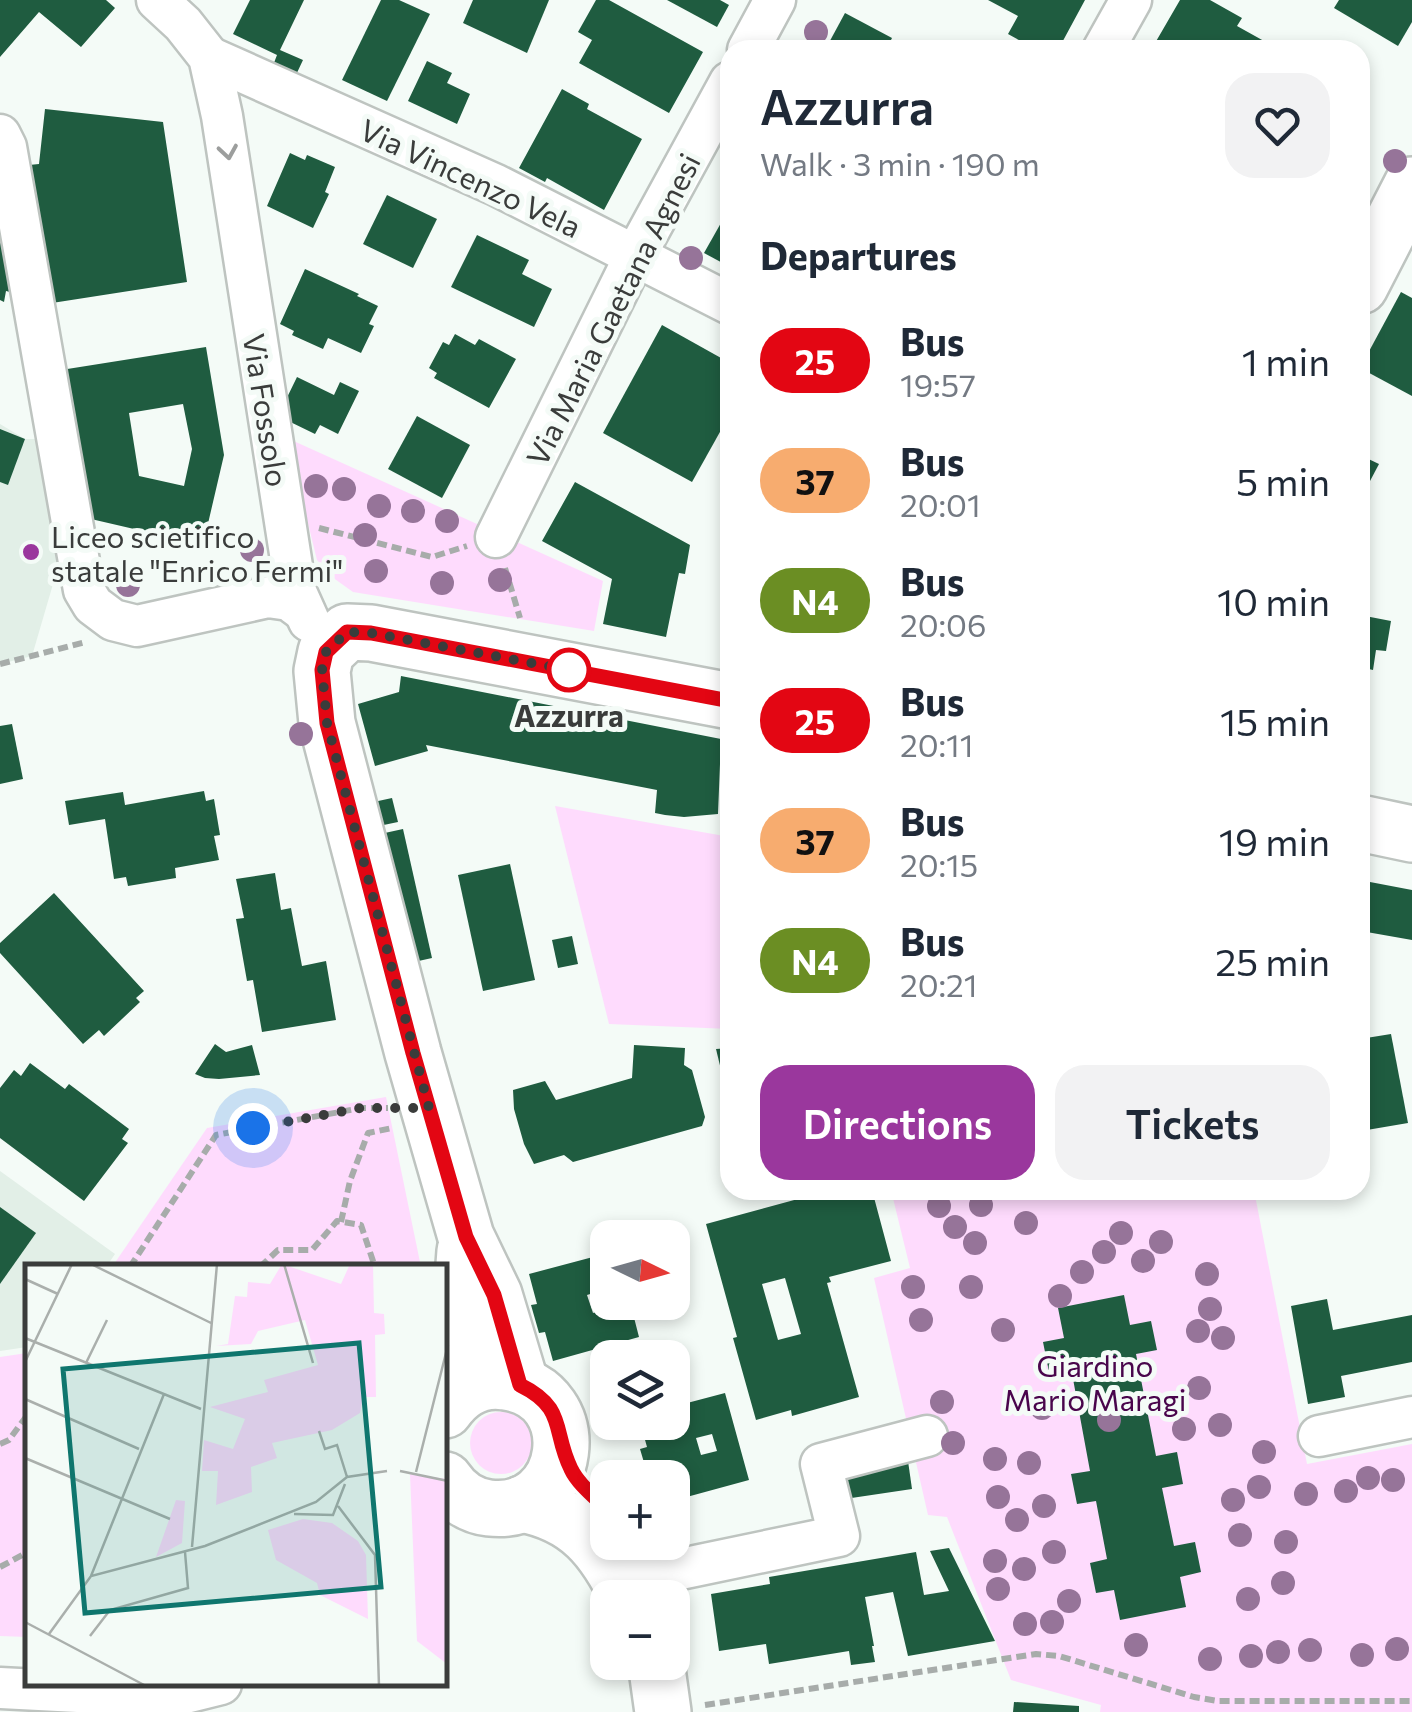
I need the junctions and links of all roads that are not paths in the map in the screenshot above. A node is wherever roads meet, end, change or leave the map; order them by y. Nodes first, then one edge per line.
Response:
1 (157, 0) edge
2 (775, 0) edge
3 (1130, 0) edge
4 (753, 40) edge
5 (1108, 40) edge
6 (209, 57) junction
7 (720, 100) edge
8 (0, 135) edge
9 (1412, 185) edge
10 (634, 256) junction
11 (1370, 267) edge
12 (720, 299) edge
13 (496, 537) road end
14 (314, 632) junction
15 (720, 699) edge
16 (1370, 826) edge
17 (1412, 834) edge
18 (466, 1237) junction
19 (520, 1385) junction
20 (448, 1406) edge
21 (1412, 1417) edge
22 (927, 1436) dead end
23 (1319, 1436) dead end
24 (562, 1448) junction
25 (590, 1491) edge
26 (474, 1505) edge
27 (639, 1578) edge
28 (664, 1680) edge
29 (209, 1687) edge
30 (0, 1688) edge
31 (677, 1709) edge

1 - 6 street, Via Fossolo
2 - 4 street
3 - 5 street
6 - 10 street, Via Vincenzo Vela
6 -> 14 street, Via Fossolo
7 - 10 street, Via Maria Gaetana Agnesi
8 - 14 street
9 - 11 street
10 - 12 street, Via Vincenzo Vela
10 - 13 street, Via Maria Gaetana Agnesi
14 - 15 street
14 - 18 street, Via Fossolo
16 - 17 street
18 - 19 street, Via Fossolo
18 - 20 street, Via Fossolo
19 - 20 street
19 - 24 street
21 - 23 street
22 - 27 street
24 - 25 street
24 - 26 street
26 - 27 street
28 - 31 street
29 - 30 street

